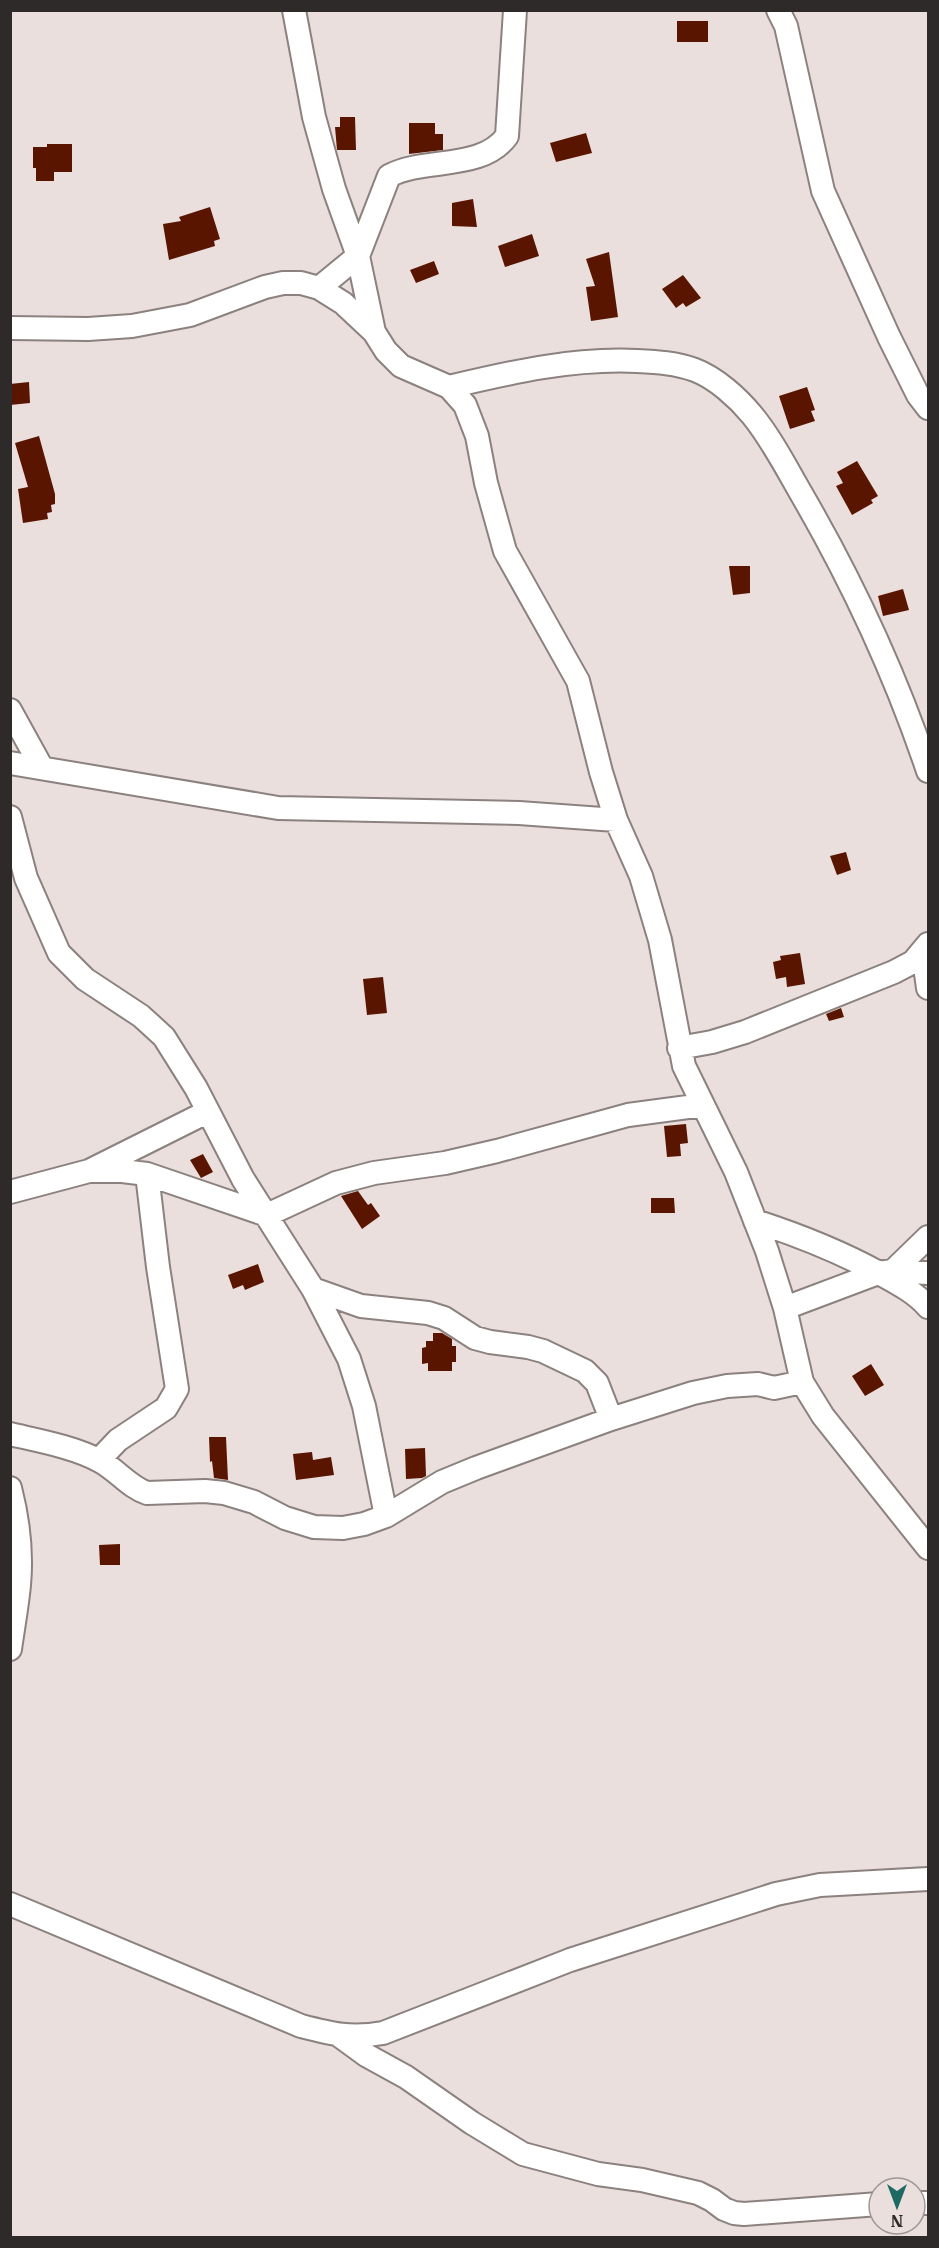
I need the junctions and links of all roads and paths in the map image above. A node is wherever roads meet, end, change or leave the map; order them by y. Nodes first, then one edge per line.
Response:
1 (294, 10) edge
2 (515, 10) edge
3 (778, 10) edge
4 (358, 256) junction
5 (319, 288) junction
6 (10, 328) edge
7 (374, 332) junction
8 (449, 387) junction
9 (928, 408) edge
10 (10, 710) edge
11 (10, 763) edge
12 (42, 768) junction
13 (928, 771) edge
14 (10, 817) edge
15 (616, 820) junction
16 (926, 948) edge
17 (928, 988) edge
18 (679, 1048) junction
19 (702, 1105) junction
20 (207, 1112) junction
21 (89, 1171) junction
22 (147, 1174) junction
23 (10, 1192) edge
24 (267, 1215) junction
25 (755, 1221) junction
26 (928, 1237) edge
27 (885, 1272) junction
28 (928, 1273) edge
29 (313, 1289) junction
30 (928, 1307) edge
31 (785, 1308) junction
32 (802, 1382) junction
33 (611, 1419) junction
34 (10, 1434) edge
35 (99, 1460) junction
36 (10, 1488) edge
37 (386, 1516) junction
38 (928, 1548) edge
39 (10, 1649) edge
40 (928, 1879) edge
41 (10, 1904) edge
42 (340, 2036) junction
43 (867, 2205) edge

1 - 4 street
2 - 4 street
3 - 9 street
4 - 5 street
4 - 7 street
5 - 6 street
5 - 7 street
7 - 8 street
8 - 13 street
8 - 15 street
10 - 12 street
11 - 12 street
12 - 15 street
14 - 20 street
15 - 18 street
16 - 17 street
16 - 18 street
18 - 19 street
19 - 24 street
19 - 25 street
20 - 21 street
20 - 24 street
21 - 22 street
21 - 23 street
22 - 24 street
22 - 35 street
24 - 29 street
25 - 27 street
25 - 31 street
26 - 27 street
27 - 28 street
27 - 30 street
27 - 31 street
29 - 33 street
29 - 37 street
31 - 32 street
32 - 33 street
32 - 38 street
33 - 37 street
34 - 35 street
35 - 37 street
36 - 39 street
40 - 42 street
41 - 42 street
42 - 43 street

